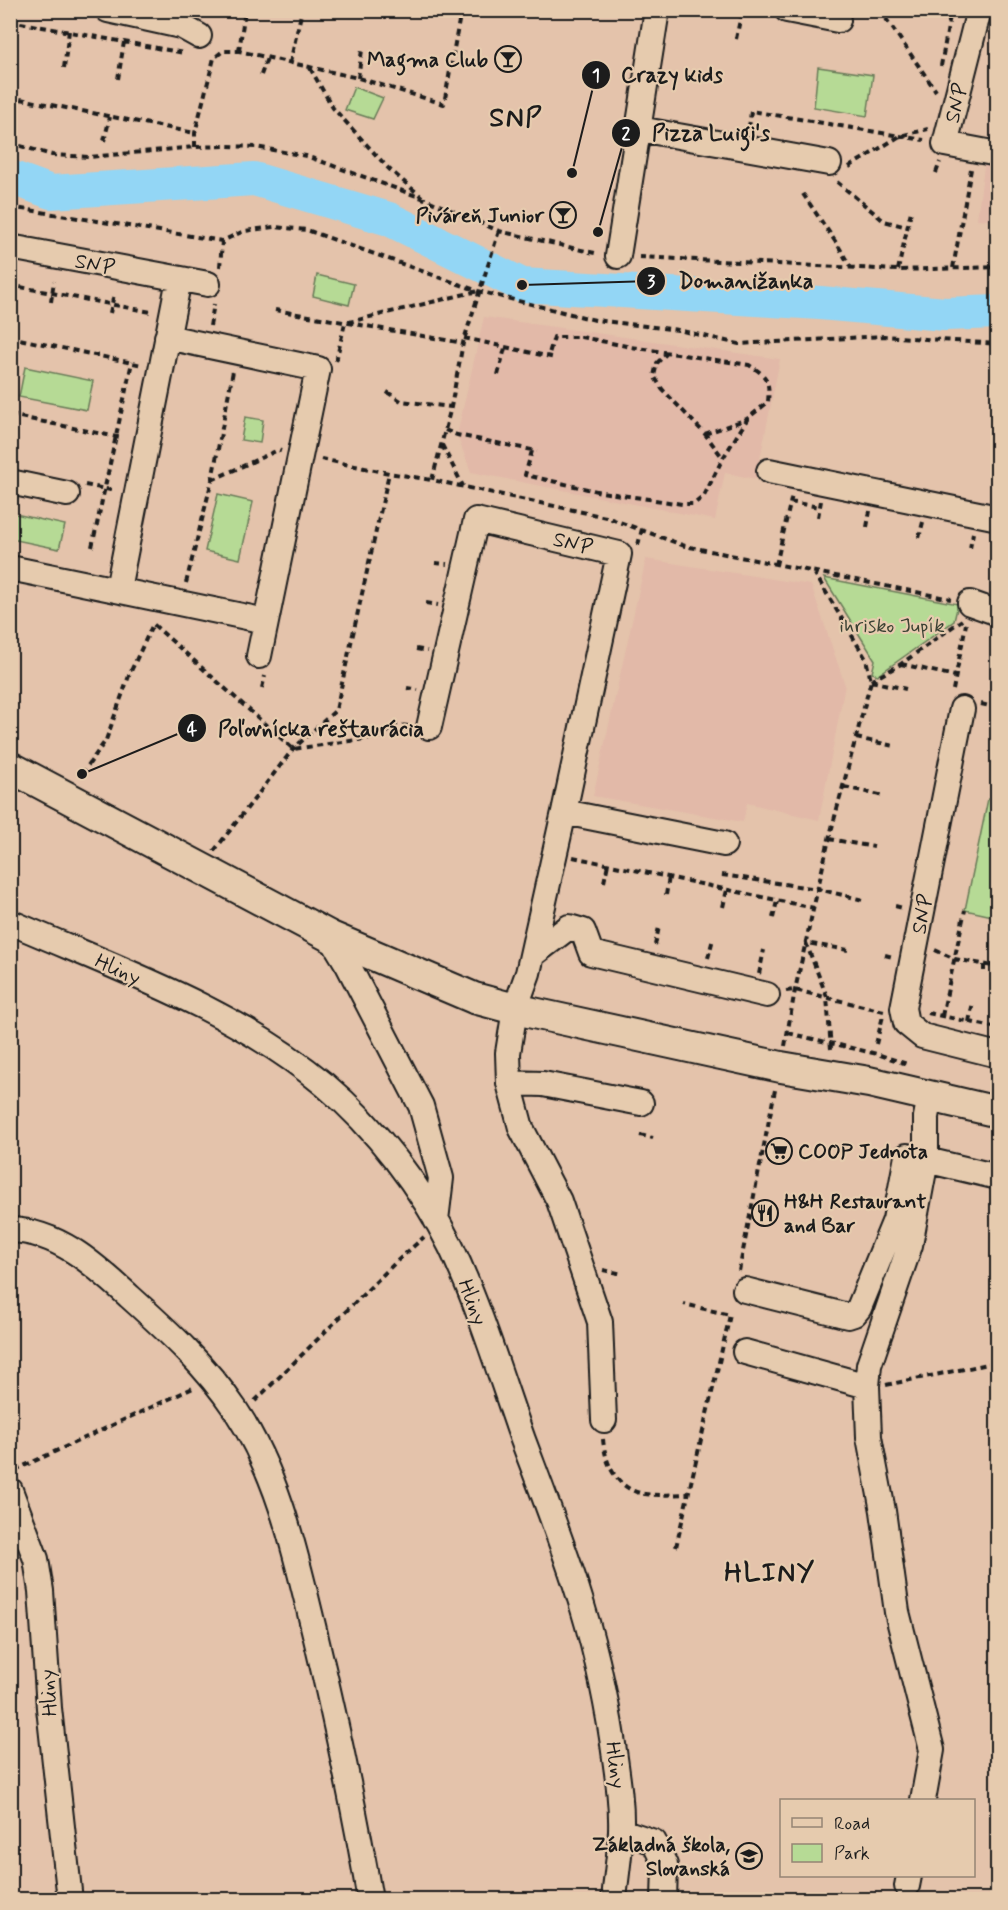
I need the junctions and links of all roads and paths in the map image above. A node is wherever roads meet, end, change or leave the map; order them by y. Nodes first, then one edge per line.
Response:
1 (108, 10) edge
2 (244, 10) edge
3 (302, 10) edge
4 (461, 10) edge
5 (657, 10) edge
6 (742, 10) edge
7 (787, 10) edge
8 (880, 10) edge
9 (909, 10) edge
10 (951, 10) edge
11 (979, 10) edge
12 (949, 19) junction
13 (838, 20) dead end
14 (10, 21) edge
15 (69, 31) junction
16 (736, 39) dead end
17 (124, 42) junction
18 (198, 49) junction
19 (362, 50) dead end
20 (239, 51) junction
21 (214, 58) junction
22 (267, 58) junction
23 (290, 63) junction
24 (310, 67) junction
25 (64, 68) dead end
26 (940, 71) dead end
27 (261, 75) dead end
28 (358, 78) junction
29 (117, 79) dead end
30 (938, 81) dead end
31 (936, 91) junction
32 (10, 97) edge
33 (934, 101) dead end
34 (110, 117) junction
35 (930, 120) dead end
36 (749, 128) dead end
37 (639, 129) junction
38 (195, 133) junction
39 (900, 136) junction
40 (104, 141) dead end
41 (10, 143) edge
42 (945, 144) junction
43 (195, 147) junction
44 (974, 149) junction
45 (998, 154) edge
46 (834, 171) junction
47 (803, 194) dead end
48 (425, 199) junction
49 (10, 207) edge
50 (910, 211) dead end
51 (907, 226) junction
52 (499, 231) junction
53 (10, 247) edge
54 (618, 256) junction
55 (998, 267) edge
56 (851, 268) junction
57 (953, 268) junction
58 (898, 270) junction
59 (179, 279) junction
60 (54, 281) dead end
61 (208, 284) dead end
62 (10, 285) edge
63 (479, 290) junction
64 (53, 293) junction
65 (114, 294) dead end
66 (51, 302) dead end
67 (112, 304) junction
68 (275, 310) dead end
69 (110, 313) dead end
70 (345, 323) junction
71 (210, 324) dead end
72 (169, 326) junction
73 (10, 337) edge
74 (464, 341) junction
75 (998, 344) edge
76 (505, 348) junction
77 (668, 352) junction
78 (548, 357) junction
79 (555, 358) dead end
80 (132, 362) junction
81 (223, 367) dead end
82 (161, 369) junction
83 (334, 369) dead end
84 (498, 375) dead end
85 (387, 392) dead end
86 (451, 407) junction
87 (10, 416) edge
88 (748, 418) junction
89 (445, 430) junction
90 (705, 434) junction
91 (119, 437) junction
92 (442, 444) junction
93 (300, 455) junction
94 (723, 458) junction
95 (770, 471) dead end
96 (389, 473) junction
97 (795, 477) junction
98 (212, 480) junction
99 (432, 480) junction
100 (10, 482) edge
101 (463, 486) junction
102 (67, 494) dead end
103 (790, 502) junction
104 (820, 507) dead end
105 (998, 519) edge
106 (92, 547) dead end
107 (776, 565) junction
108 (10, 568) edge
109 (815, 573) junction
110 (118, 590) junction
111 (970, 603) joint
112 (181, 604) junction
113 (998, 613) edge
114 (266, 621) junction
115 (263, 663) joint
116 (901, 664) junction
117 (955, 676) junction
118 (871, 681) junction
119 (262, 688) dead end
120 (906, 689) dead end
121 (957, 703) joint
122 (429, 727) joint
123 (856, 738) junction
124 (894, 746) dead end
125 (293, 749) junction
126 (10, 767) edge
127 (82, 774) dead end
128 (844, 787) junction
129 (884, 796) dead end
130 (564, 812) junction
131 (830, 839) junction
132 (724, 844) dead end
133 (874, 848) dead end
134 (555, 853) junction
135 (212, 854) dead end
136 (608, 864) junction
137 (722, 875) dead end
138 (669, 878) junction
139 (604, 882) dead end
140 (818, 889) junction
141 (727, 890) junction
142 (666, 895) dead end
143 (863, 900) dead end
144 (777, 901) junction
145 (723, 907) dead end
146 (814, 908) junction
147 (964, 910) dead end
148 (773, 918) dead end
149 (10, 922) edge
150 (659, 927) dead end
151 (331, 937) junction
152 (713, 939) dead end
153 (917, 943) junction
154 (806, 944) junction
155 (655, 945) dead end
156 (848, 950) dead end
157 (532, 955) junction
158 (708, 958) dead end
159 (956, 959) junction
160 (984, 964) junction
161 (998, 967) edge
162 (984, 971) dead end
163 (795, 990) junction
164 (767, 995) joint
165 (827, 997) junction
166 (973, 1002) dead end
167 (891, 1007) junction
168 (515, 1009) junction
169 (942, 1016) junction
170 (969, 1022) junction
171 (998, 1029) edge
172 (876, 1044) dead end
173 (831, 1048) dead end
174 (998, 1055) edge
175 (779, 1075) junction
176 (509, 1083) junction
177 (930, 1096) junction
178 (641, 1103) dead end
179 (998, 1112) edge
180 (640, 1135) dead end
181 (653, 1138) dead end
182 (917, 1158) junction
183 (998, 1177) edge
184 (436, 1220) junction
185 (10, 1230) edge
186 (738, 1291) junction
187 (684, 1304) dead end
188 (730, 1315) junction
189 (745, 1352) dead end
190 (998, 1362) edge
191 (868, 1376) junction
192 (213, 1378) junction
193 (238, 1415) junction
194 (604, 1420) joint
195 (10, 1472) edge
196 (10, 1490) edge
197 (688, 1494) junction
198 (676, 1547) dead end
199 (923, 1799) edge
200 (621, 1832) junction
201 (70, 1899) edge
202 (370, 1899) edge
203 (614, 1899) edge
204 (664, 1899) edge

1 - 18 street
2 - 20 path
3 - 23 path
4 - 28 path
5 - 37 street
6 - 16 path
7 - 13 street
8 - 31 path
9 - 12 path
10 - 12 path
11 - 42 street, SNP
12 - 26 path
14 - 15 path
15 - 17 path
15 - 25 path
17 - 18 path
17 - 29 path
18 - 21 path
19 - 28 path
20 - 21 path
20 - 22 path
21 - 38 path
22 - 23 path
22 - 27 path
23 - 24 path
24 - 28 path
24 - 48 path
30 - 31 path
31 - 33 path
32 - 34 path
34 - 38 path
34 - 40 path
35 - 39 path
36 - 39 path
37 - 46 street
37 - 54 street
38 - 43 path
39 - 42 path
39 - 46 path
41 - 43 path
42 - 44 street, SNP
43 - 48 path
44 - 45 street, SNP
44 - 57 path
46 - 51 path
47 - 56 path
48 - 52 path
49 - 63 path
50 - 51 path
51 - 58 path
52 - 54 path
52 - 63 path
53 - 59 street, SNP
54 - 56 path
55 - 57 path
56 - 58 path
57 - 58 path
59 - 61 street, SNP
59 - 72 street
60 - 64 path
62 - 64 path
63 - 70 path
63 - 74 path
63 - 75 path
64 - 66 path
64 - 67 path
65 - 67 path
67 - 69 path
67 - 72 path
68 - 70 path
70 - 74 path
70 - 83 path
71 - 72 path
72 - 82 street
72 - 93 street
73 - 80 path
74 - 76 path
74 - 86 path
76 - 78 path
76 - 84 path
77 - 78 path
77 - 88 path
77 - 90 path
78 - 79 path
80 - 82 path
80 - 91 path
81 - 98 path
82 - 110 street
85 - 86 path
86 - 89 path
87 - 91 path
88 - 90 path
88 - 94 path
89 - 92 path
89 - 94 path
90 - 94 path
91 - 106 path
92 - 99 path
92 - 101 path
93 - 96 path
93 - 98 path
93 - 114 street
95 - 97 street
96 - 99 path
96 - 125 path
97 - 103 path
97 - 105 street
98 - 112 path
99 - 101 path
100 - 102 street
101 - 107 path
103 - 104 path
103 - 107 path
107 - 109 path
108 - 110 street
109 - 111 path
109 - 118 path
110 - 112 street
111 - 113 street
112 - 114 street
114 - 115 street
115 - 119 path
116 - 117 path
116 - 117 path
116 - 118 path
117 - 121 path
118 - 120 path
118 - 123 path
121 - 153 street, SNP
122 - 125 path
122 - 130 street, SNP
123 - 124 path
123 - 128 path
125 - 127 path
125 - 135 path
126 - 151 main road
128 - 129 path
128 - 131 path
130 - 132 street
130 - 134 street, SNP
131 - 133 path
131 - 140 path
134 - 136 path
134 - 157 street, SNP
136 - 138 path
136 - 139 path
137 - 140 path
138 - 141 path
138 - 142 path
140 - 143 path
140 - 146 path
141 - 144 path
141 - 145 path
144 - 146 path
144 - 148 path
146 - 154 path
147 - 159 path
149 - 184 street, Hliny
150 - 155 path
151 - 168 main road
151 - 184 street
152 - 158 path
153 - 159 path
153 - 167 street, SNP
154 - 156 path
154 - 163 path
154 - 165 path
157 - 164 street
157 - 168 street, SNP
159 - 160 path
159 - 169 path
160 - 161 path
160 - 162 path
163 - 164 path
163 - 165 path
163 - 175 path
165 - 167 path
165 - 173 path
166 - 170 path
167 - 169 path
167 - 172 path
167 - 174 street
168 - 175 main road
168 - 176 street
169 - 170 path
170 - 171 path
175 - 177 main road
175 - 186 path
176 - 178 street
176 - 194 street
177 - 179 main road
177 - 182 street
180 - 181 path
182 - 183 street
182 - 186 street
182 - 191 street
184 - 193 path
184 - 200 street, Hliny
185 - 192 street
186 - 188 path
187 - 188 path
188 - 197 path
189 - 191 street
190 - 191 path
191 - 199 street
192 - 193 street
192 - 195 path
193 - 202 street
194 - 197 path
196 - 201 street, Hliny
197 - 198 path
200 - 203 street, Hliny
200 - 204 street

